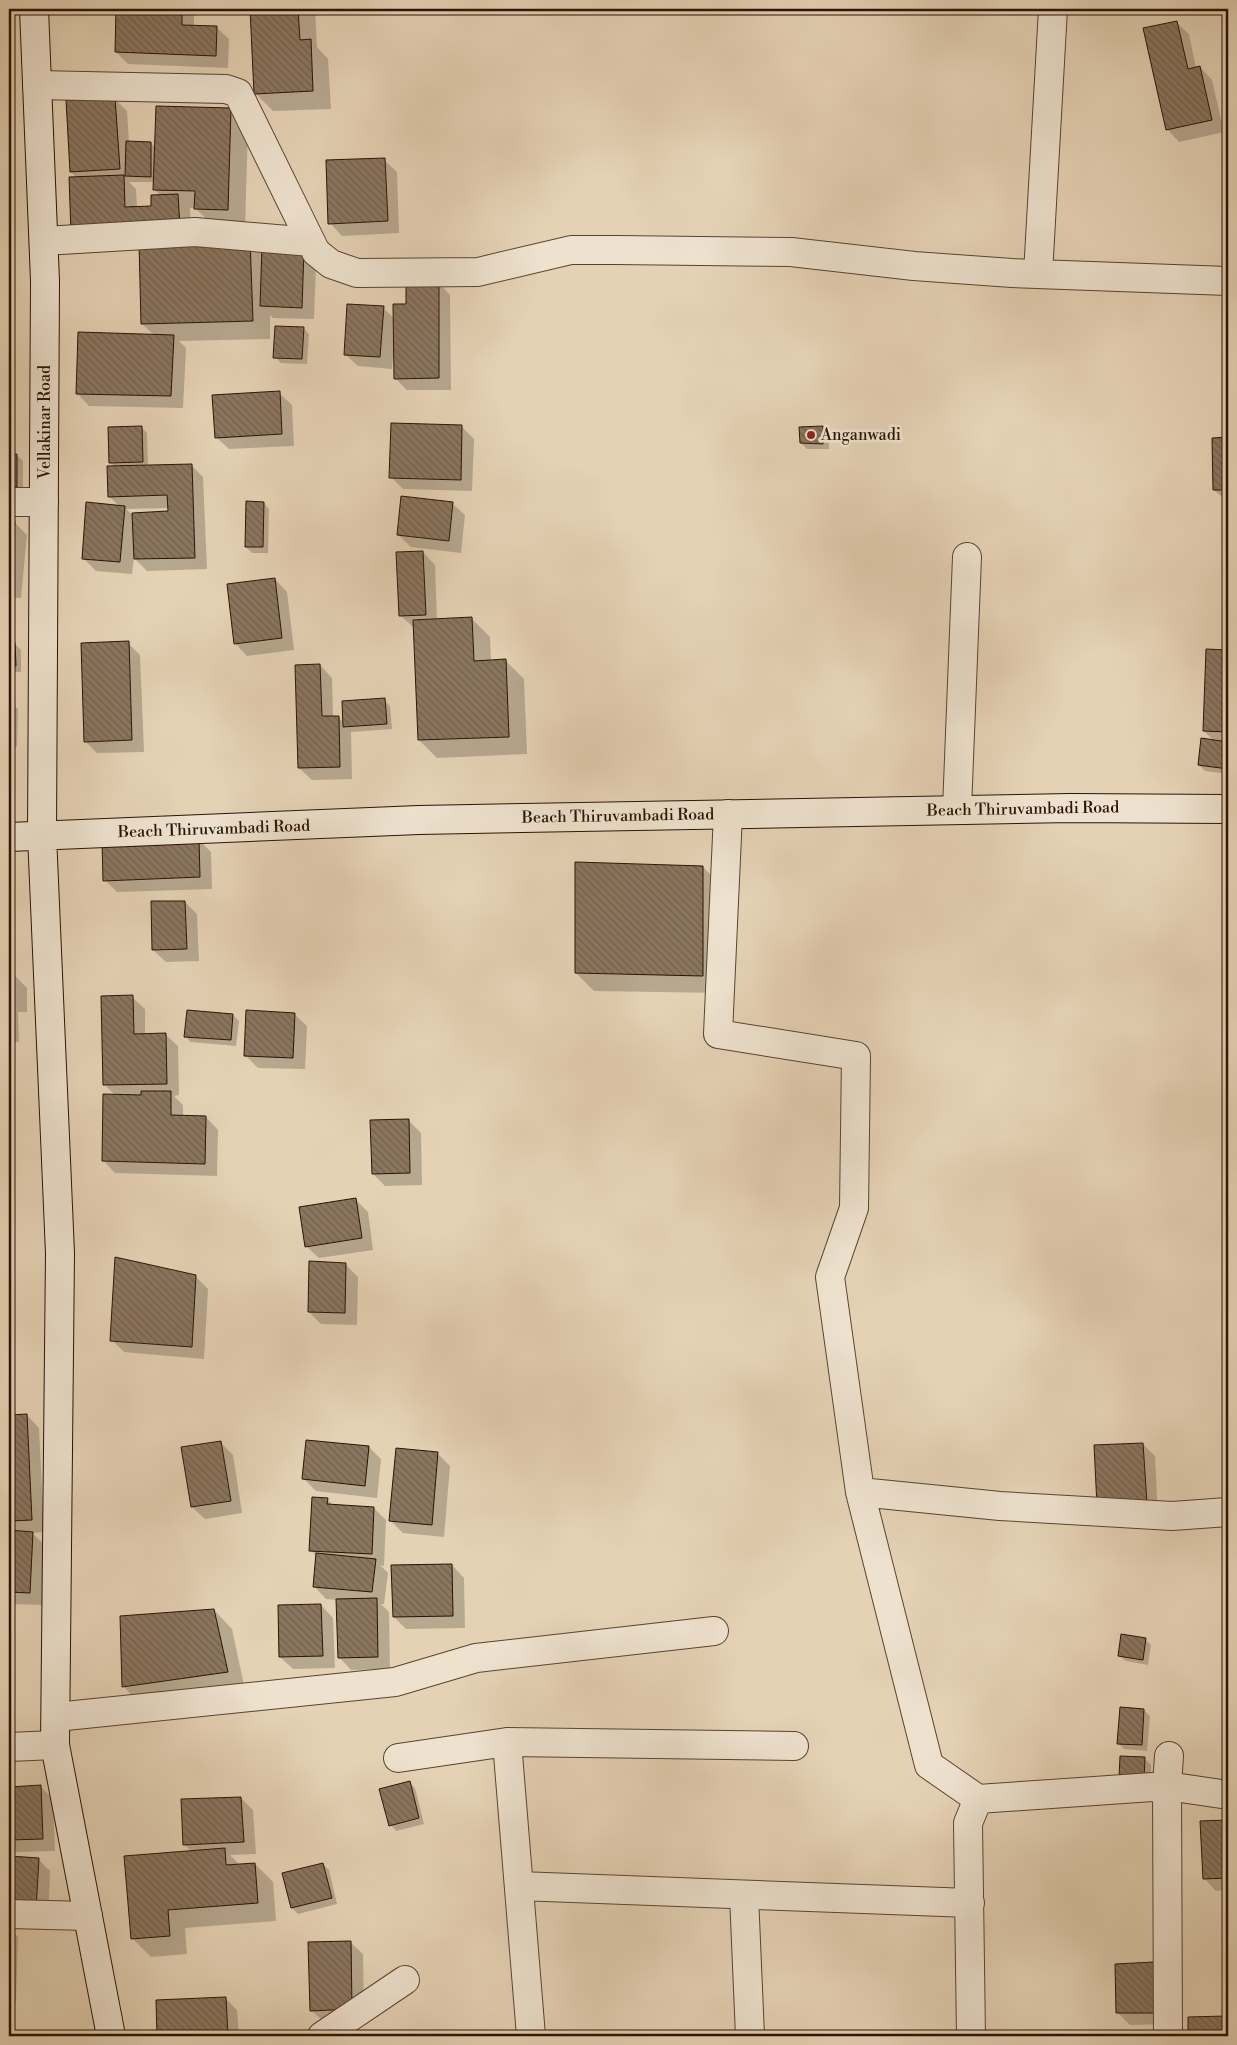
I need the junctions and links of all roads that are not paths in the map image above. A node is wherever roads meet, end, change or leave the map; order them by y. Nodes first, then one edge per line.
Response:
1 (34, 9) edge
2 (1053, 9) edge
3 (37, 86) junction
4 (44, 241) junction
5 (311, 242) junction
6 (1038, 274) junction
7 (1228, 281) edge
8 (9, 502) edge
9 (44, 502) junction
10 (967, 557) dead end
11 (1228, 809) edge
12 (957, 810) junction
13 (728, 814) junction
14 (42, 836) junction
15 (9, 837) edge
16 (860, 1492) junction
17 (1228, 1512) edge
18 (714, 1631) dead end
19 (56, 1717) junction
20 (507, 1742) junction
21 (55, 1745) junction
22 (794, 1746) dead end
23 (9, 1747) edge
24 (1169, 1756) dead end
25 (398, 1758) dead end
26 (1167, 1786) junction
27 (1228, 1795) edge
28 (978, 1799) junction
29 (518, 1886) junction
30 (744, 1894) junction
31 (970, 1903) junction
32 (9, 1914) edge
33 (88, 1916) junction
34 (405, 1980) dead end
35 (111, 2036) edge
36 (322, 2036) edge
37 (531, 2036) edge
38 (750, 2036) edge
39 (971, 2036) edge
40 (1168, 2036) edge

1 - 3 street, Vellakinar Road
2 - 6 street
3 - 4 street, Vellakinar Road
3 - 5 street
4 - 5 street
4 - 9 street, Vellakinar Road
5 - 6 street
6 - 7 street
8 - 9 street
9 - 14 street, Vellakinar Road
10 - 12 street
11 - 12 street, Beach Thiruvambadi Road
12 - 13 street, Beach Thiruvambadi Road
13 - 14 street, Beach Thiruvambadi Road
13 - 16 street
14 - 15 street, Beach Thiruvambadi Road
14 - 19 street, Vellakinar Road
16 - 17 street
16 - 28 street
18 - 19 street
19 - 21 street, Vellakinar Road
20 - 22 street
20 - 25 street
20 - 29 street
21 - 23 street
21 - 33 street, Vellakinar Road
24 - 26 street
26 - 27 street
26 - 28 street
26 - 40 street
28 - 31 street
29 - 30 street
29 - 37 street
30 - 31 street
30 - 38 street
31 - 39 street
32 - 33 street
33 - 35 street, Vellakinar Road
34 - 36 street

